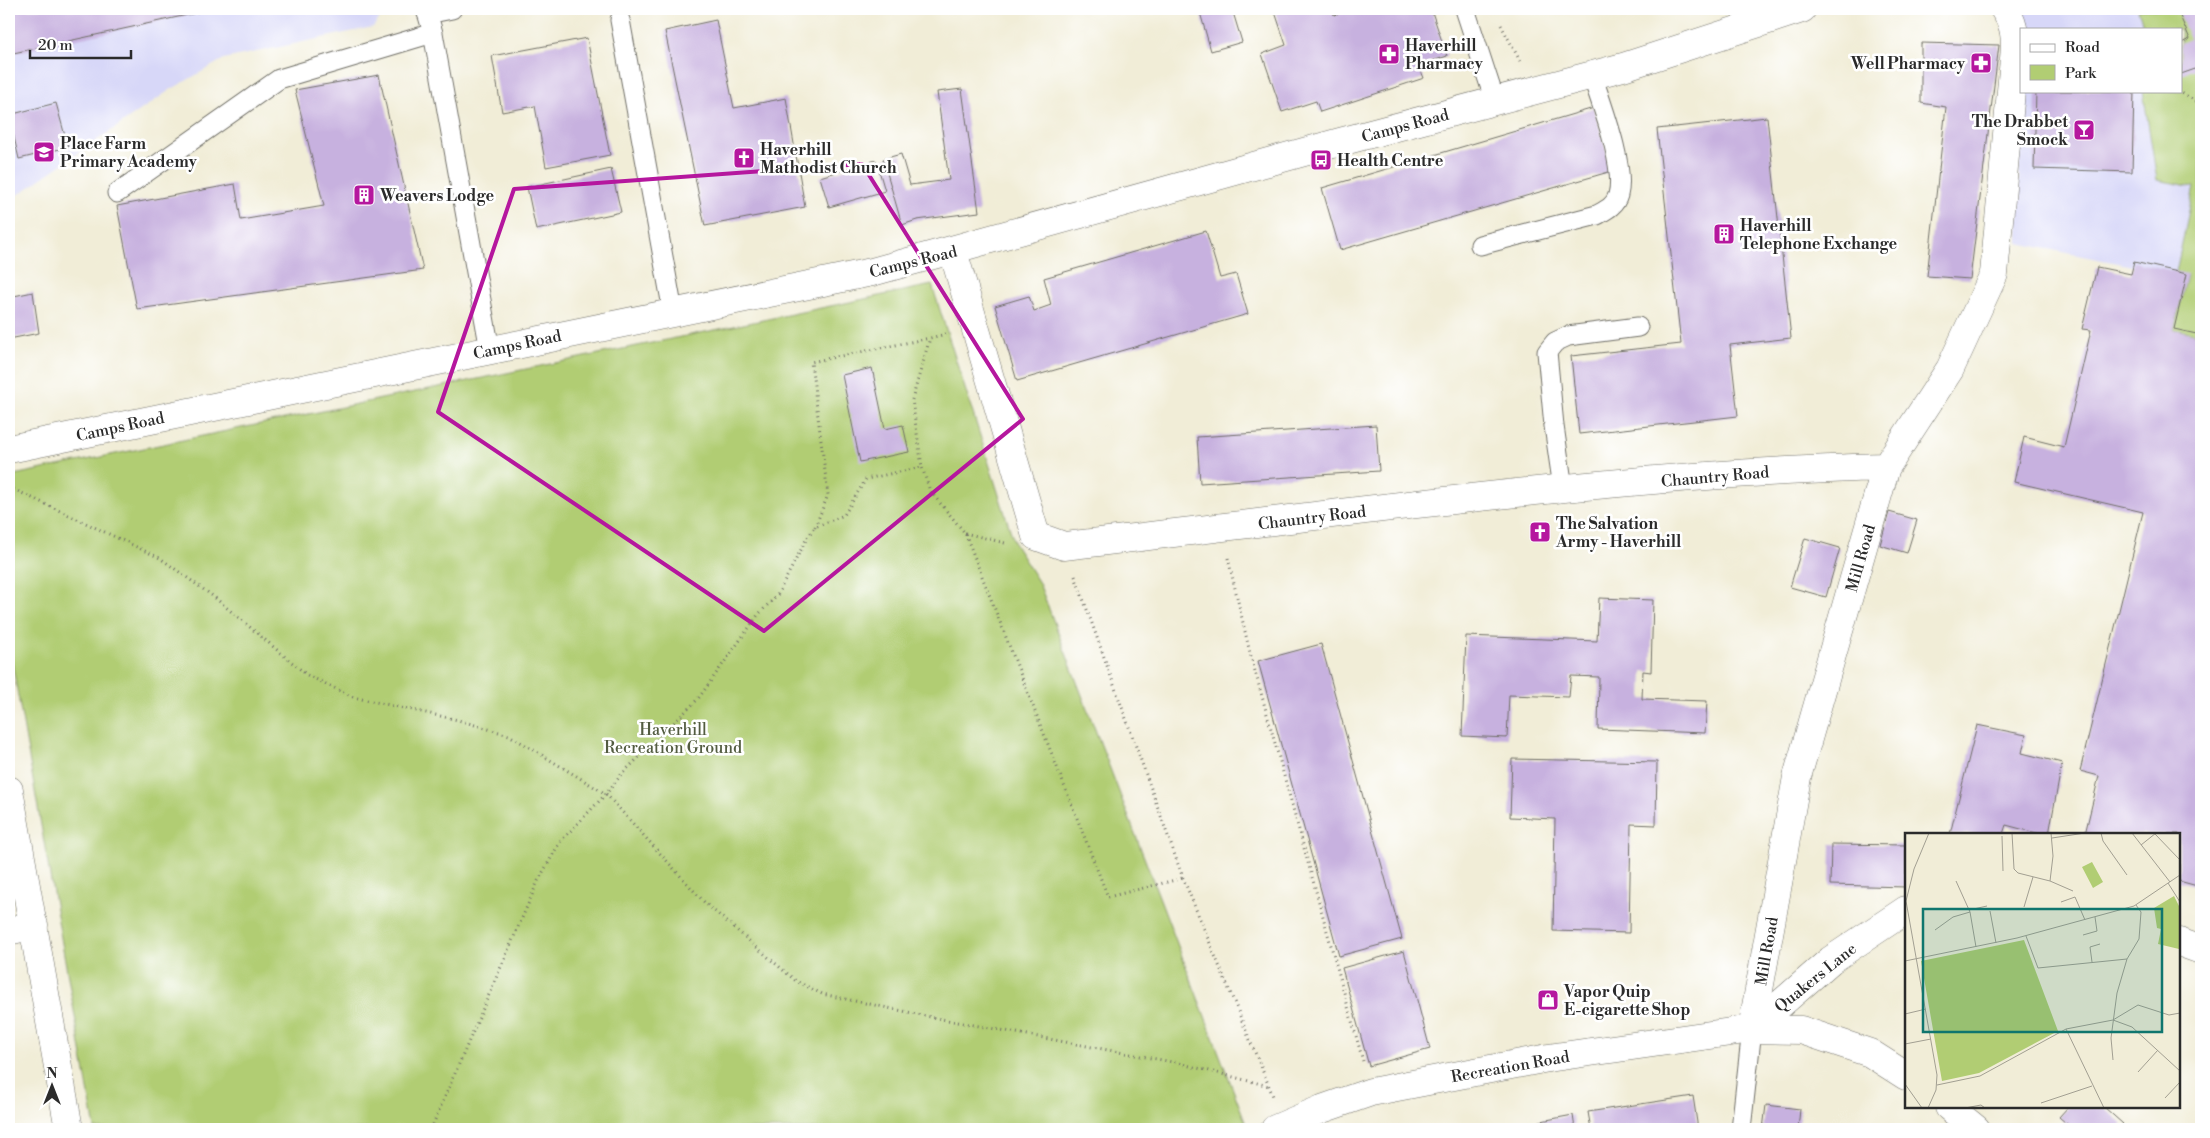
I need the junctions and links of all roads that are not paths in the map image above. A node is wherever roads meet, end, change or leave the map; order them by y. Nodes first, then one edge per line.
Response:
1 (452, 9) edge
2 (1465, 9) edge
3 (1802, 9) edge
4 (2004, 9) edge
5 (427, 12) edge
6 (620, 20) dead end
7 (433, 33) junction
8 (1592, 75) junction
9 (1495, 101) junction
10 (117, 193) dead end
11 (1480, 245) dead end
12 (953, 251) junction
13 (673, 312) junction
14 (1638, 328) dead end
15 (490, 350) junction
16 (9, 448) edge
17 (1886, 467) junction
18 (1563, 488) junction
19 (9, 790) edge
20 (1905, 911) edge
21 (21, 928) edge
22 (2180, 942) edge
23 (2201, 950) edge
24 (1752, 1029) junction
25 (1905, 1075) edge
26 (1950, 1108) edge
27 (1326, 1119) edge
28 (1280, 1127) edge
29 (69, 1129) edge
30 (1741, 1129) edge
31 (1976, 1129) edge

1 - 5 lane
2 - 9 lane
3 - 8 street, Camps Road
4 - 17 street, Mill Road
5 - 7 lane
6 - 13 lane
7 - 10 lane
7 - 15 lane
8 - 9 street, Camps Road
8 - 11 lane
9 - 12 street, Camps Road
12 - 13 street, Camps Road
12 - 18 street, Chauntry Road
13 - 15 street, Camps Road
14 - 18 lane
15 - 16 street, Camps Road
17 - 18 street, Chauntry Road
17 - 24 street, Mill Road
19 - 21 street
20 - 24 street, Quakers Lane
21 - 29 street
22 - 23 street
24 - 25 street, Recreation Road
24 - 27 street, Recreation Road
24 - 30 lane, Mill Road
26 - 31 street
27 - 28 street, Recreation Road

